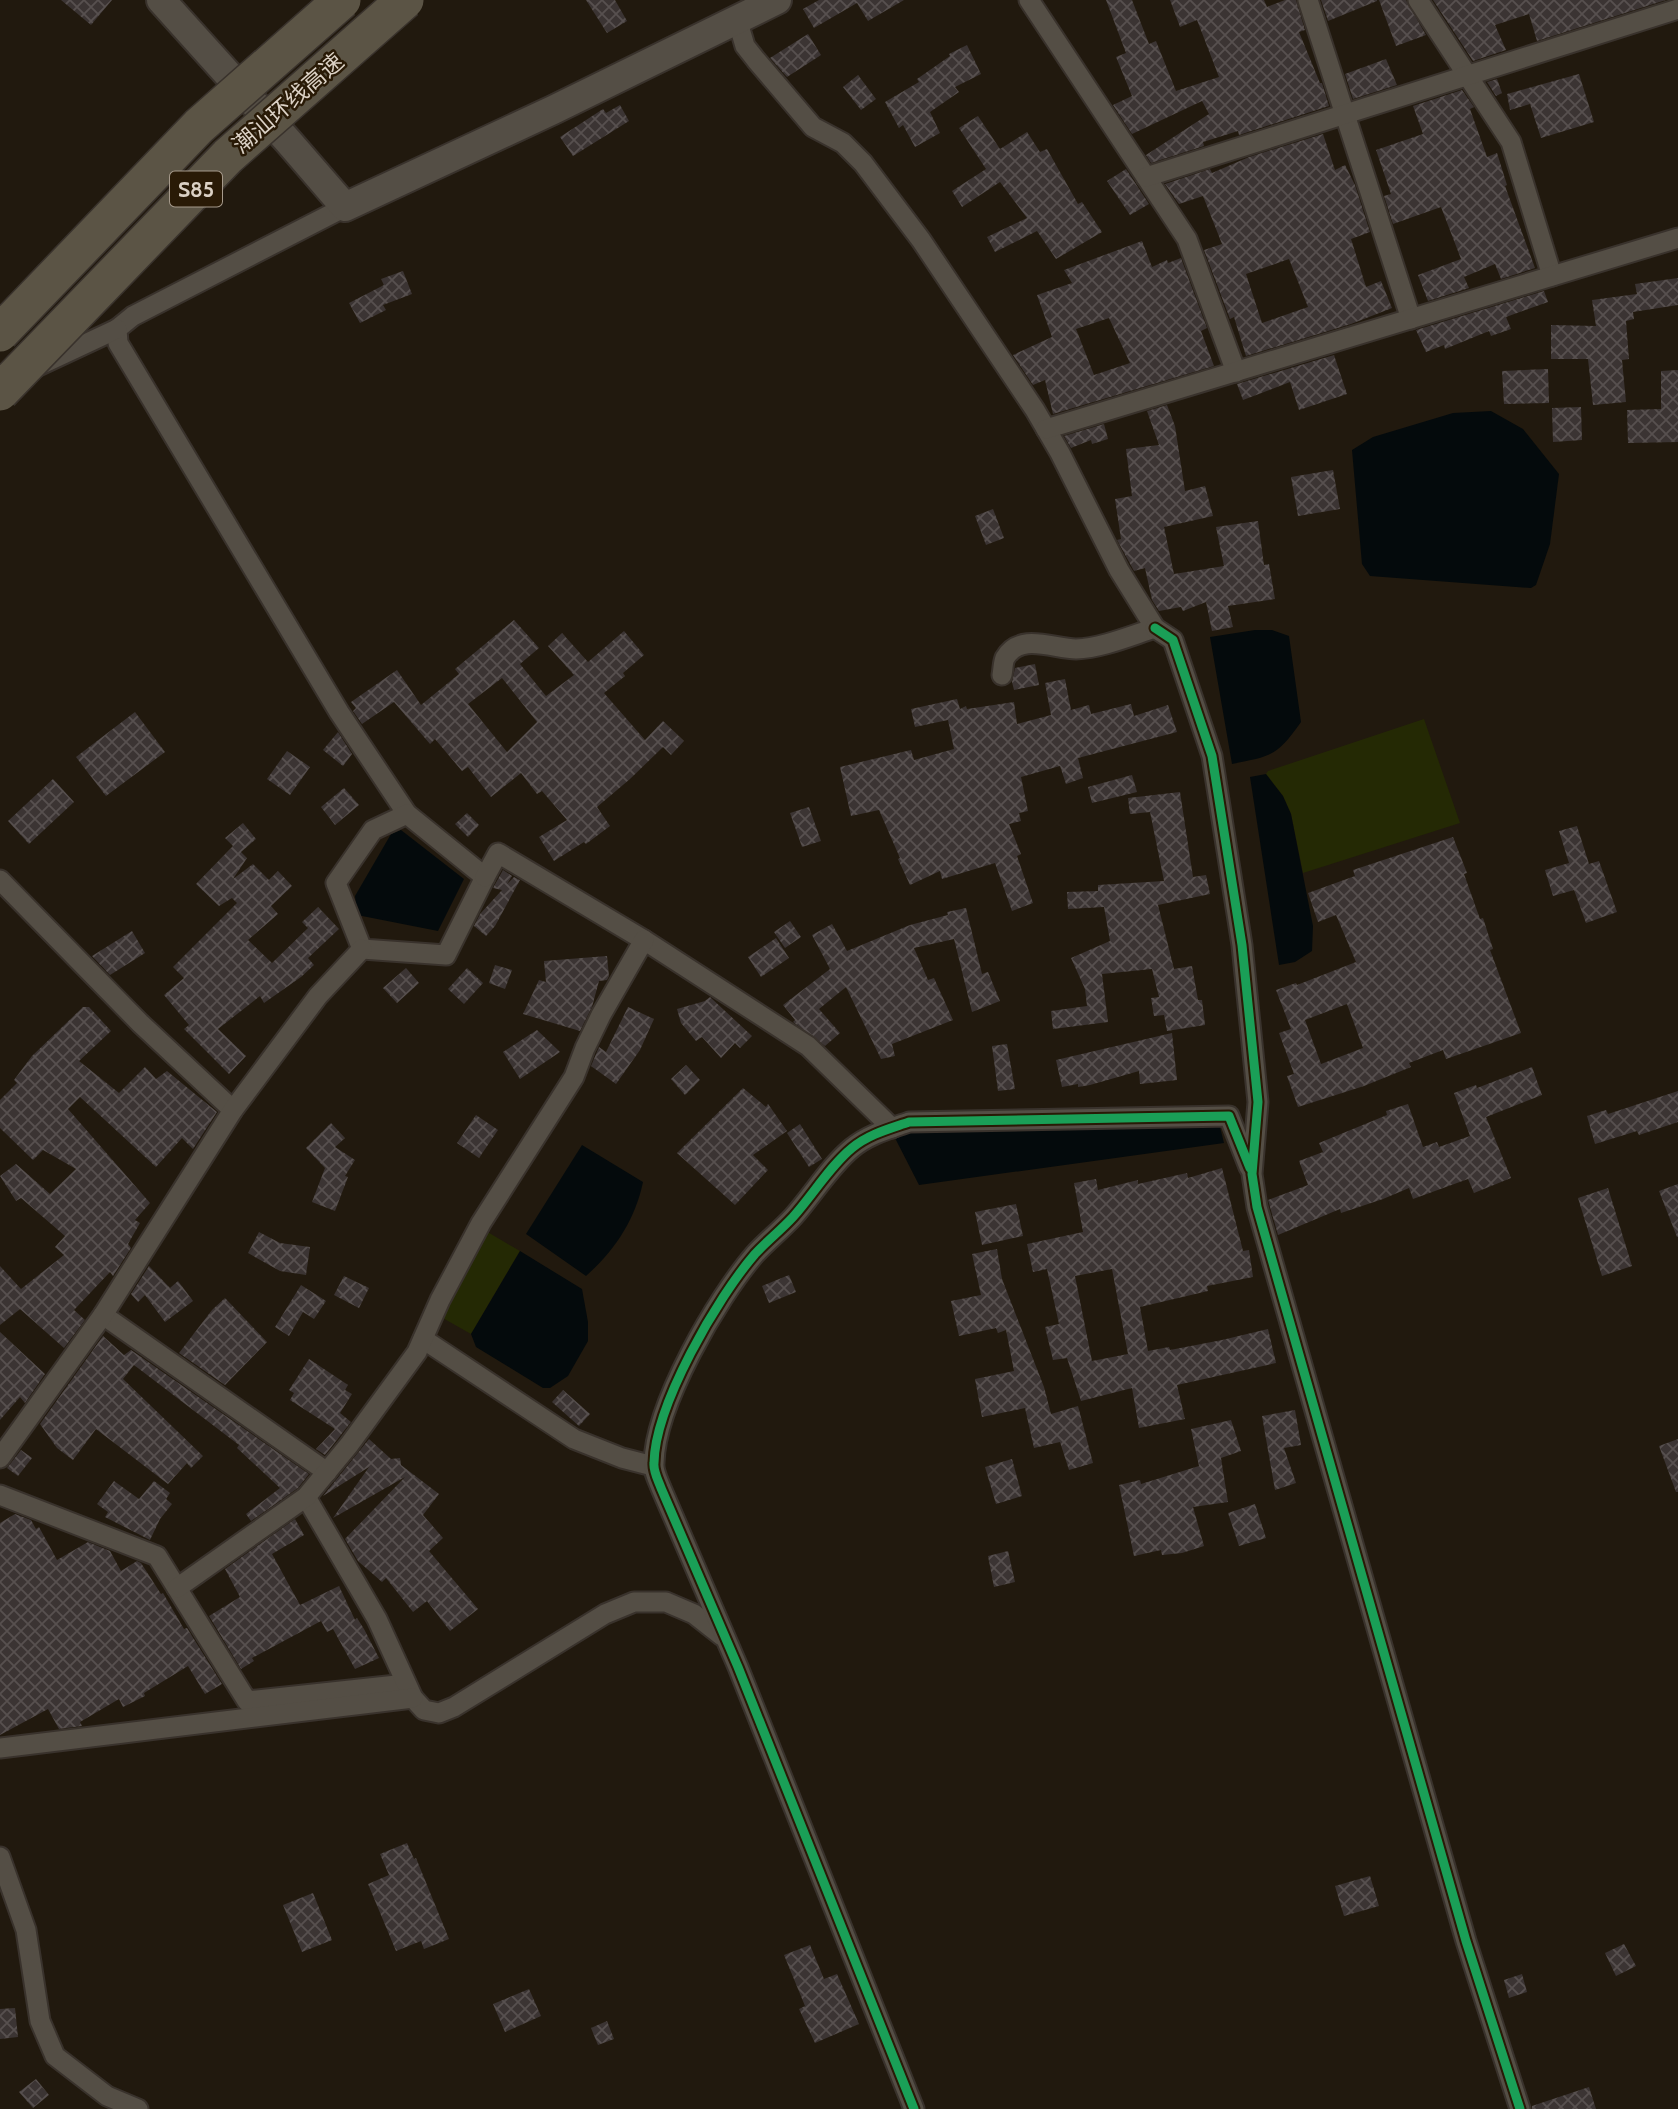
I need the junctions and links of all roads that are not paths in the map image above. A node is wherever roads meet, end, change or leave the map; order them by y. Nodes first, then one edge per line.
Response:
1 (161, 0) edge
2 (342, 0) edge
3 (405, 0) edge
4 (777, 0) edge
5 (1029, 0) edge
6 (1308, 0) edge
7 (1418, 0) edge
8 (1678, 9) edge
9 (737, 19) junction
10 (1468, 75) junction
11 (1345, 114) junction
12 (1146, 177) junction
13 (345, 207) junction
14 (1678, 238) edge
15 (1552, 276) junction
16 (1411, 319) junction
17 (117, 329) junction
18 (0, 332) edge
19 (1236, 372) junction
20 (0, 383) edge
21 (0, 392) edge
22 (1046, 429) junction
23 (1155, 628) junction
24 (1002, 674) dead end
25 (407, 814) junction
26 (485, 877) junction
27 (0, 880) edge
28 (644, 940) junction
29 (362, 949) junction
30 (233, 1110) junction
31 (892, 1128) junction
32 (1252, 1174) junction
33 (103, 1315) junction
34 (423, 1339) junction
35 (0, 1458) edge
36 (653, 1466) junction
37 (327, 1472) junction
38 (0, 1495) edge
39 (306, 1497) junction
40 (177, 1588) junction
41 (726, 1639) junction
42 (410, 1691) junction
43 (0, 1748) edge
44 (0, 1857) edge
45 (138, 2109) edge
46 (915, 2109) edge
47 (1520, 2109) edge

1 - 13 street
2 - 18 highway, 潮汕环线高速 / S85, bridge
3 - 21 highway, 潮汕环线高速 / S85, bridge
4 - 9 street
5 - 12 street
6 - 11 street
7 - 10 street
8 - 10 street
9 - 13 street
9 - 22 street
10 - 11 street
10 - 15 street
11 - 12 street
11 - 16 street
12 - 19 street
13 - 17 street
14 - 15 street
15 - 16 street
16 - 19 street
17 - 20 street
17 - 25 street
19 - 22 street
22 - 23 street
23 - 24 street
23 - 32 street
25 - 26 street
25 - 29 street
26 - 28 street
26 - 29 street
27 - 30 street
28 - 31 street
28 - 34 street
29 - 30 street
30 - 33 street
31 - 32 street
31 - 36 street
32 - 47 street
33 - 35 street
33 - 37 street
34 - 36 street
34 - 37 street
36 - 41 street
37 - 39 street
38 - 40 street
39 - 40 street
39 - 42 street
40 - 42 street
41 - 42 street
41 - 46 street
42 - 43 street
44 - 45 street

